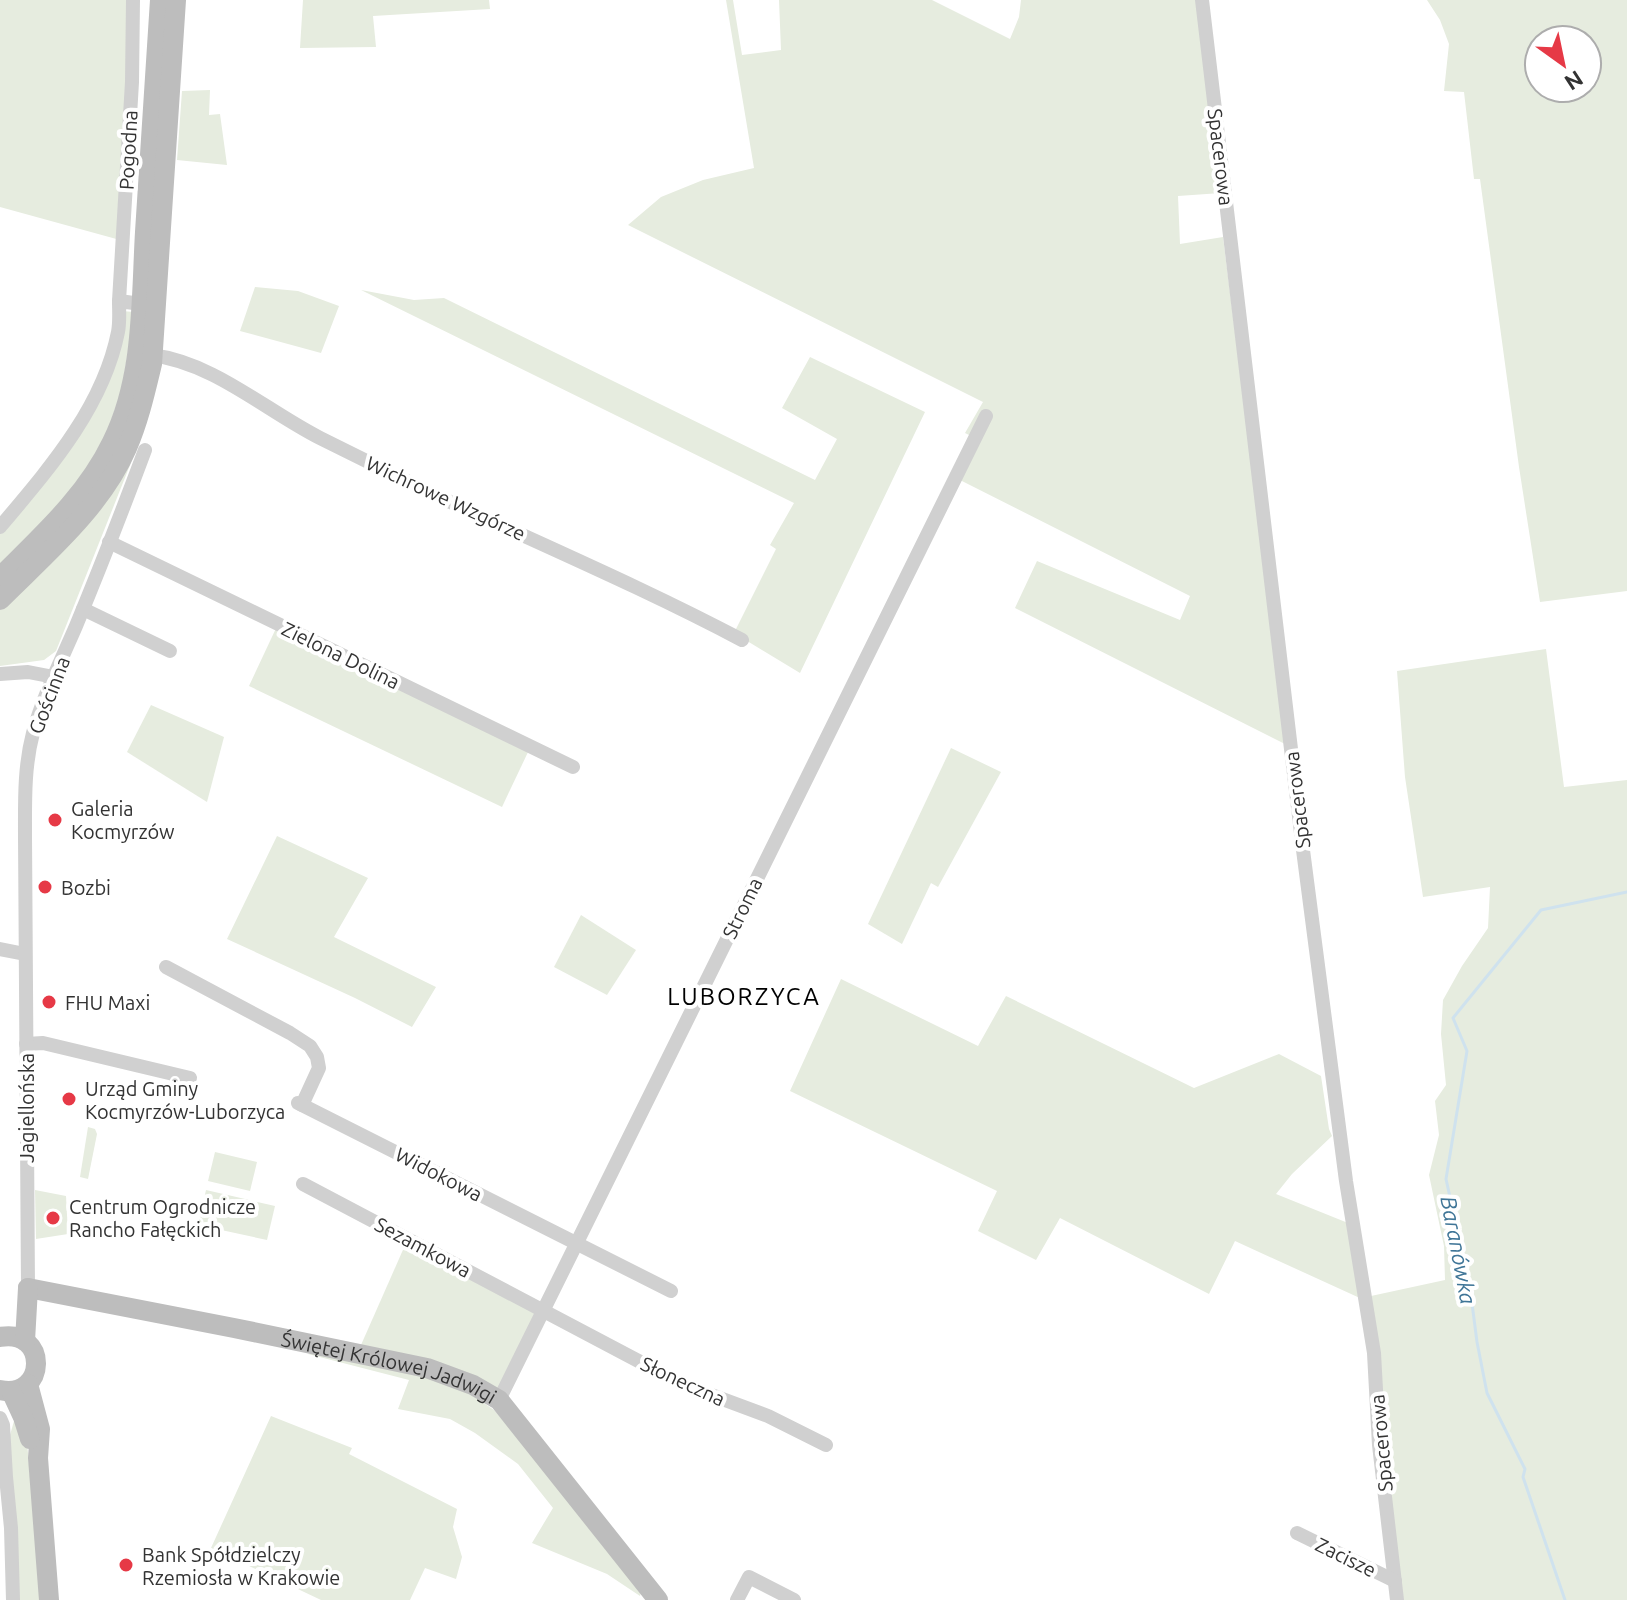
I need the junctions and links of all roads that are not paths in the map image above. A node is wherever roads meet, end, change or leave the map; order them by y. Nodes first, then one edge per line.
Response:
1 (133, 0) edge
2 (160, 0) edge
3 (176, 0) edge
4 (1202, 0) edge
5 (159, 136) junction
6 (119, 301) junction
7 (141, 304) junction
8 (152, 355) junction
9 (986, 416) dead end
10 (145, 450) dead end
11 (0, 527) edge
12 (109, 542) junction
13 (0, 577) edge
14 (0, 600) edge
15 (83, 609) junction
16 (742, 640) dead end
17 (170, 651) dead end
18 (0, 674) edge
19 (54, 677) junction
20 (573, 767) dead end
21 (0, 949) edge
22 (25, 954) junction
23 (166, 967) dead end
24 (26, 1044) junction
25 (190, 1078) dead end
26 (303, 1184) dead end
27 (576, 1243) junction
28 (28, 1288) junction
29 (671, 1291) dead end
30 (543, 1310) junction
31 (11, 1338) edge
32 (13, 1388) edge
33 (499, 1400) junction
34 (0, 1418) edge
35 (826, 1445) dead end
36 (1297, 1533) dead end
37 (1395, 1581) junction
38 (13, 1600) edge
39 (49, 1600) edge
40 (658, 1600) edge
41 (737, 1600) edge
42 (794, 1600) edge
43 (1397, 1600) edge

1 - 6 street, Pogodna
2 - 5 main road
3 - 5 main road
4 - 37 street, Spacerowa
5 - 7 main road
5 - 8 main road
6 - 7 street
6 - 11 street, Pogodna
7 - 13 main road
8 - 14 main road
8 - 16 street, Wichrowe Wzgórze
9 - 27 street, Stroma
10 - 12 street, Gościnna
12 - 15 street, Gościnna
12 - 20 street, Zielona Dolina
15 - 17 street
15 - 19 street, Gościnna
18 - 19 street
19 - 22 street, Gościnna
21 - 22 street
22 - 24 street, Jagiellońska
23 - 27 street, Widokowa
24 - 25 street
24 - 28 street, Jagiellońska
26 - 30 street, Sezamkowa
27 - 29 street, Widokowa
27 - 30 street, Stroma
28 - 31 main road, Jagiellońska
28 - 33 main road, Świętej Królowej Jadwigi
30 - 33 street, Stroma
30 - 35 street, Słoneczna
31 - 32 main road, Jagiellońska
32 - 39 main road
33 - 40 main road, Świętej Królowej Jadwigi
34 - 38 street
36 - 37 street, Zacisze
37 - 43 street, Spacerowa
41 - 42 street

